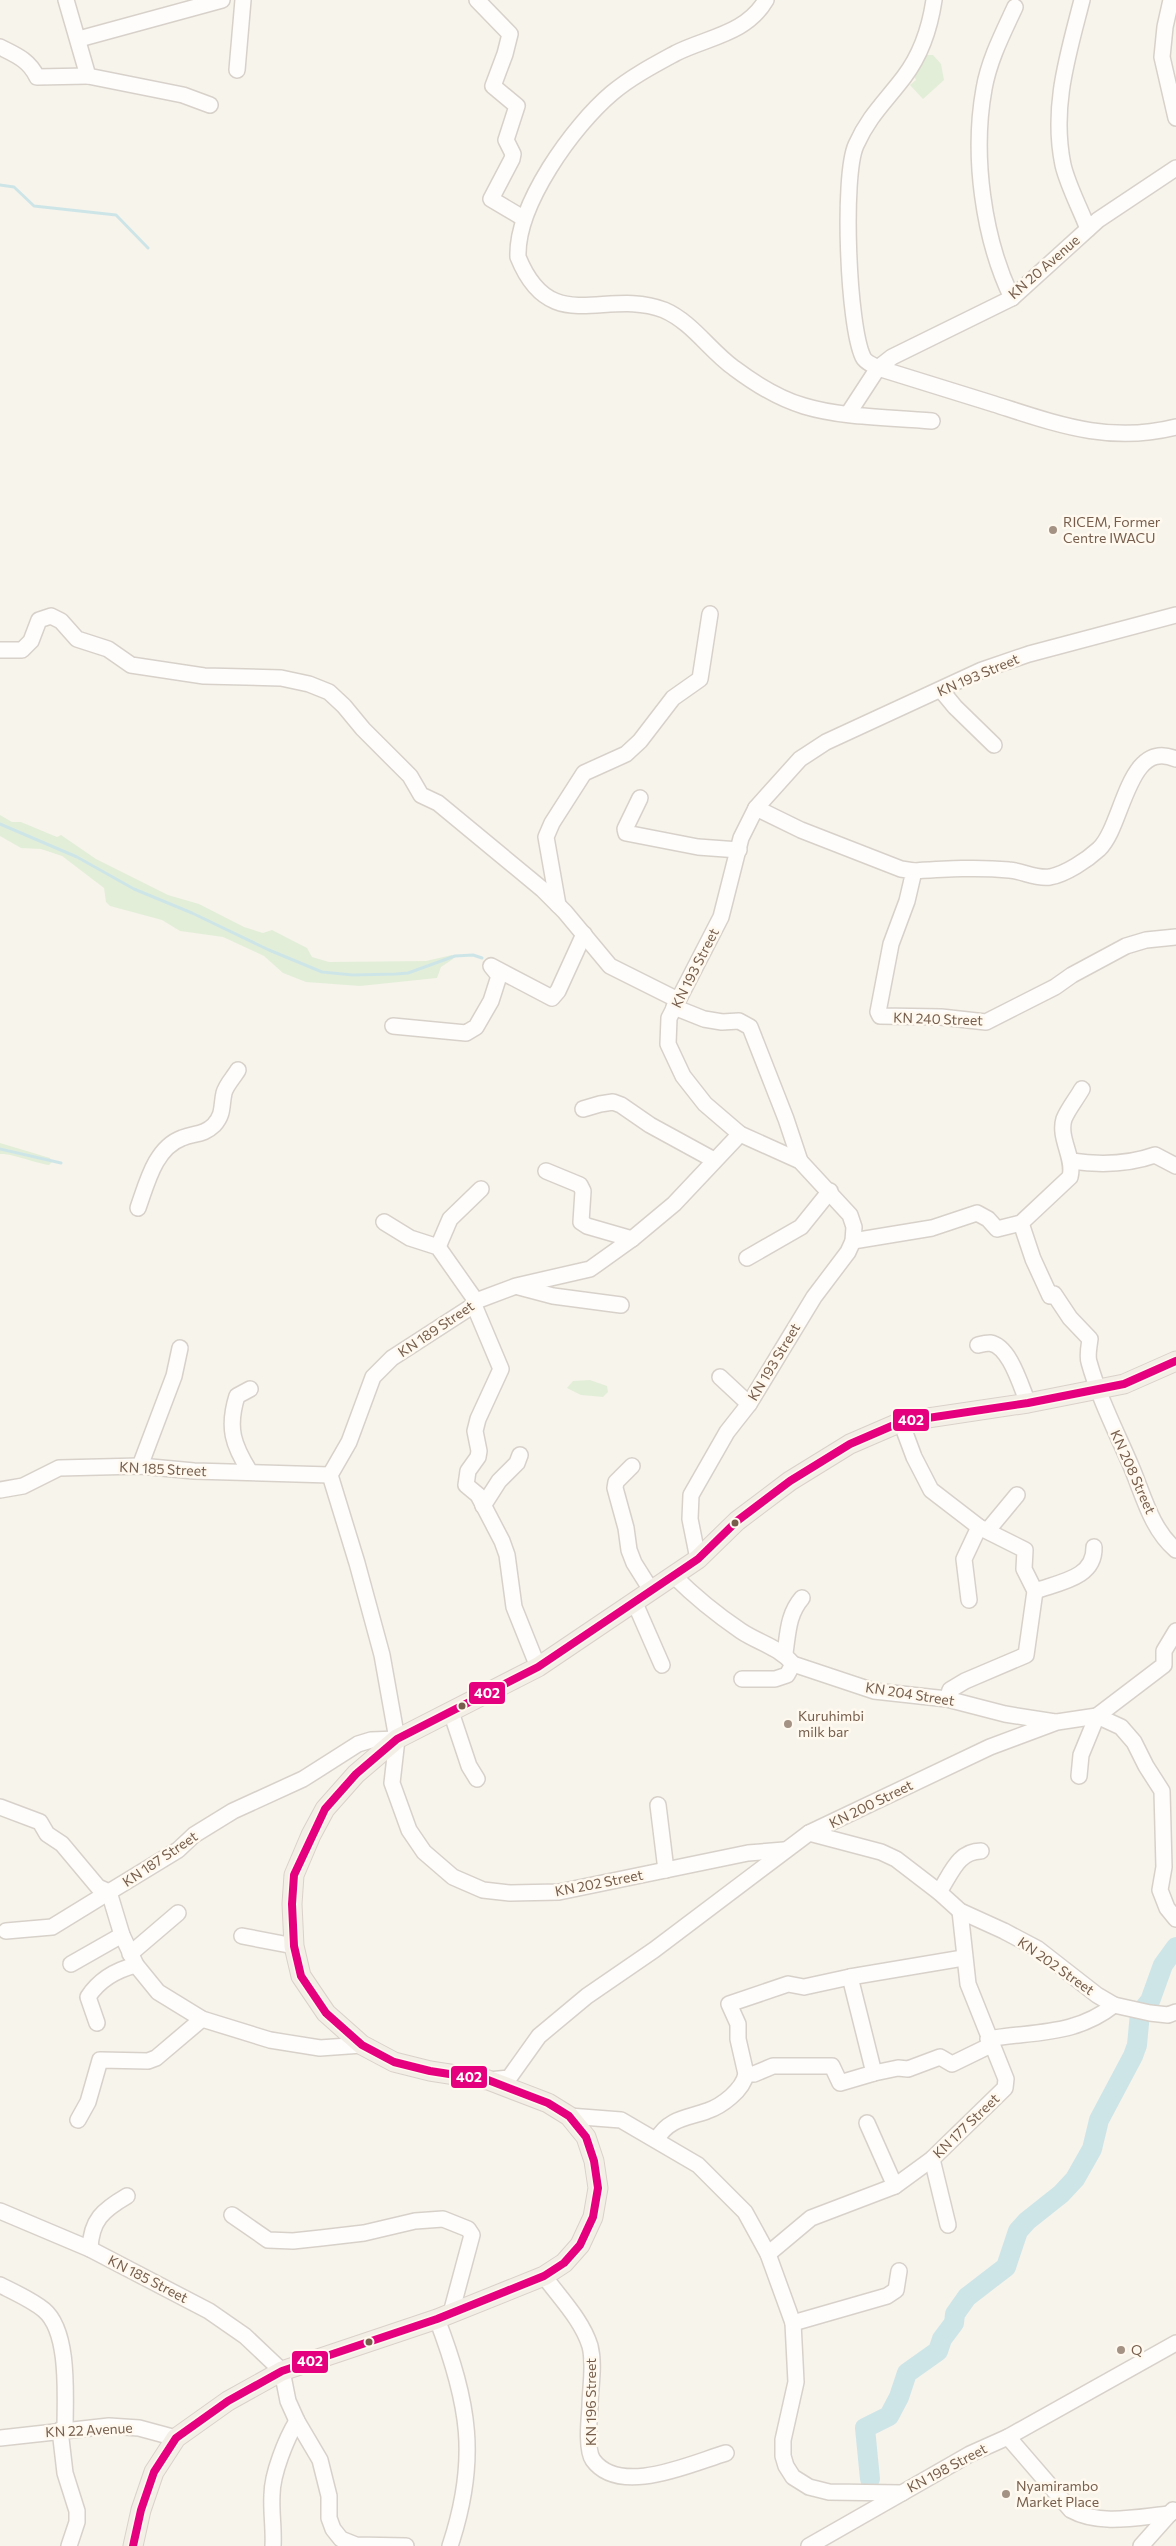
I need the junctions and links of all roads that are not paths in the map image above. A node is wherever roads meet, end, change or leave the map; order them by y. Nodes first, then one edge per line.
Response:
1 (66, 0) edge
2 (222, 0) edge
3 (243, 0) edge
4 (478, 0) edge
5 (766, 0) edge
6 (934, 0) edge
7 (1082, 0) edge
8 (1171, 0) edge
9 (193, 3) edge
10 (1015, 7) dead end
11 (79, 39) junction
12 (0, 47) edge
13 (238, 70) dead end
14 (88, 76) junction
15 (210, 104) dead end
16 (1176, 118) edge
17 (1176, 168) edge
18 (524, 218) junction
19 (1088, 229) junction
20 (1012, 298) junction
21 (878, 368) junction
22 (848, 414) junction
23 (932, 421) dead end
24 (1176, 427) edge
25 (710, 614) dead end
26 (1176, 614) edge
27 (0, 650) edge
28 (941, 690) junction
29 (994, 745) dead end
30 (1176, 759) edge
31 (640, 798) dead end
32 (756, 808) junction
33 (739, 850) junction
34 (914, 871) junction
35 (558, 905) junction
36 (584, 934) junction
37 (1176, 937) edge
38 (676, 1004) junction
39 (393, 1026) dead end
40 (238, 1070) dead end
41 (1082, 1089) dead end
42 (583, 1109) dead end
43 (740, 1134) junction
44 (714, 1160) junction
45 (800, 1161) junction
46 (1071, 1161) junction
47 (1176, 1166) edge
48 (546, 1171) dead end
49 (482, 1189) dead end
50 (830, 1191) junction
51 (138, 1208) dead end
52 (384, 1222) dead end
53 (1021, 1223) junction
54 (632, 1239) junction
55 (853, 1241) junction
56 (438, 1247) junction
57 (747, 1258) dead end
58 (516, 1286) junction
59 (475, 1303) junction
60 (621, 1305) dead end
61 (978, 1345) dead end
62 (180, 1348) dead end
63 (1176, 1361) edge
64 (720, 1377) dead end
65 (250, 1389) dead end
66 (1096, 1390) junction
67 (1028, 1403) junction
68 (749, 1404) junction
69 (901, 1422) junction
70 (520, 1455) dead end
71 (140, 1466) junction
72 (632, 1466) dead end
73 (250, 1472) junction
74 (330, 1475) junction
75 (0, 1490) edge
76 (1018, 1495) dead end
77 (483, 1506) junction
78 (983, 1528) junction
79 (1094, 1547) dead end
80 (1176, 1550) edge
81 (698, 1559) junction
82 (674, 1576) junction
83 (651, 1590) junction
84 (1035, 1591) junction
85 (802, 1598) dead end
86 (969, 1600) dead end
87 (634, 1601) junction
88 (1176, 1631) edge
89 (789, 1659) junction
90 (662, 1665) dead end
91 (538, 1667) junction
92 (742, 1679) dead end
93 (947, 1699) junction
94 (451, 1712) junction
95 (1097, 1716) junction
96 (1057, 1722) junction
97 (397, 1739) junction
98 (1079, 1776) dead end
99 (477, 1779) dead end
100 (658, 1805) dead end
101 (0, 1807) edge
102 (809, 1833) junction
103 (784, 1850) junction
104 (981, 1851) dead end
105 (666, 1870) junction
106 (109, 1892) junction
107 (939, 1892) junction
108 (960, 1911) junction
109 (178, 1914) dead end
110 (1176, 1919) edge
111 (6, 1930) dead end
112 (122, 1934) junction
113 (242, 1936) dead end
114 (294, 1946) junction
115 (963, 1958) junction
116 (133, 1960) junction
117 (71, 1964) dead end
118 (850, 1977) junction
119 (1114, 2005) junction
120 (1176, 2012) edge
121 (202, 2019) junction
122 (97, 2022) dead end
123 (990, 2042) junction
124 (362, 2045) junction
125 (874, 2073) junction
126 (746, 2074) junction
127 (488, 2080) junction
128 (568, 2116) junction
129 (78, 2120) dead end
130 (867, 2123) dead end
131 (656, 2139) junction
132 (932, 2159) junction
133 (895, 2186) junction
134 (127, 2196) dead end
135 (0, 2211) edge
136 (232, 2215) dead end
137 (948, 2225) dead end
138 (90, 2249) junction
139 (768, 2254) junction
140 (899, 2271) dead end
141 (544, 2276) junction
142 (0, 2285) edge
143 (444, 2316) junction
144 (793, 2323) junction
145 (1176, 2343) edge
146 (282, 2371) junction
147 (297, 2421) junction
148 (63, 2429) junction
149 (1008, 2437) junction
150 (0, 2438) edge
151 (176, 2438) junction
152 (726, 2453) dead end
153 (902, 2493) junction
154 (1173, 2511) edge
155 (69, 2546) edge
156 (133, 2546) edge
157 (273, 2546) edge
158 (406, 2546) edge
159 (450, 2546) edge
160 (809, 2546) edge
161 (1141, 2546) edge

1 - 11 street
2 - 9 street
3 - 13 street
4 - 18 street
5 - 18 street
6 - 21 street
7 - 19 street
8 - 16 street
9 - 11 street
10 - 20 street
11 - 14 street
12 - 14 street
14 - 15 street
17 - 19 street, KN 20 Avenue
18 - 22 street
19 - 20 street, KN 20 Avenue
20 - 21 street, KN 20 Avenue
21 - 22 street
21 - 24 street
22 - 23 street
25 - 35 street
26 - 28 street, KN 193 Street
27 - 35 street
28 - 29 street
28 - 32 street, KN 193 Street
30 - 34 street
31 - 33 street
32 - 33 street, KN 193 Street
32 - 34 street
33 - 38 street, KN 193 Street
34 - 37 street, KN 240 Street
35 - 36 street
36 - 38 street
36 - 39 street
38 - 43 street, KN 193 Street
38 - 45 street
40 - 51 street
41 - 46 street
42 - 44 street
43 - 44 street, KN 189 Street
43 - 45 street, KN 193 Street
44 - 54 street, KN 189 Street
45 - 50 street, KN 193 Street
46 - 47 street
46 - 53 street
48 - 54 street
49 - 56 street
50 - 55 street, KN 193 Street
50 - 57 street
52 - 56 street
53 - 55 street
53 - 66 street, KN 208 Street
54 - 58 street, KN 189 Street
55 - 68 street, KN 193 Street
56 - 59 street
58 - 59 street, KN 189 Street
58 - 60 street
59 - 74 street, KN 189 Street
59 - 77 street
61 - 67 street
62 - 71 street
63 - 66 main road
64 - 68 street
65 - 73 street
66 - 67 main road
66 - 80 street, KN 208 Street
67 - 69 main road
68 - 81 street, KN 193 Street
69 - 78 street
69 - 81 main road
70 - 77 street
71 - 73 street, KN 185 Street
71 - 75 street, KN 185 Street
72 - 83 street
73 - 74 street, KN 185 Street
74 - 97 street
76 - 78 street
77 - 91 street
78 - 84 street
78 - 86 street
79 - 84 street
81 - 82 main road
82 - 83 main road
82 - 89 street, KN 204 Street
83 - 87 main road
84 - 93 street
85 - 89 street
87 - 90 street
87 - 91 main road
88 - 95 street
89 - 92 street
89 - 93 street, KN 204 Street
91 - 94 main road
93 - 96 street, KN 204 Street
94 - 97 main road
94 - 99 street
95 - 96 street, KN 200 Street
95 - 98 street
95 - 110 street
96 - 102 street, KN 200 Street
97 - 105 street, KN 202 Street
97 - 106 street, KN 187 Street
97 - 114 main road
100 - 105 street
101 - 106 street
102 - 103 street, KN 200 Street
102 - 107 street, KN 202 Street
103 - 105 street, KN 202 Street
103 - 127 street, KN 200 Street
104 - 107 street
106 - 111 street
106 - 112 street, KN 187 Street
107 - 108 street, KN 202 Street
108 - 115 street, KN 177 Street
108 - 119 street, KN 202 Street
109 - 116 street
112 - 116 street, KN 187 Street
112 - 117 street
113 - 114 street
114 - 124 main road
115 - 118 street
115 - 123 street, KN 177 Street
116 - 121 street, KN 187 Street
116 - 122 street
118 - 125 street
118 - 126 street
119 - 120 street, KN 202 Street
119 - 123 street
121 - 124 street, KN 187 Street
121 - 129 street
123 - 125 street
123 - 132 street, KN 177 Street
124 - 127 main road
125 - 126 street
126 - 131 street
127 - 128 main road
128 - 131 street, KN 198 Street
128 - 141 main road
130 - 133 street
131 - 139 street, KN 198 Street
132 - 133 street, KN 177 Street
132 - 137 street
133 - 139 street, KN 177 Street
134 - 138 street
135 - 138 street, KN 185 Street
136 - 143 street
138 - 146 street, KN 185 Street
139 - 144 street, KN 198 Street
140 - 144 street
141 - 143 main road
141 - 152 street, KN 196 Street
142 - 148 street
143 - 146 main road
143 - 159 street
144 - 153 street, KN 198 Street
145 - 149 street, KN 198 Street
146 - 147 street
146 - 151 main road
147 - 157 street
147 - 158 street
148 - 150 street, KN 22 Avenue
148 - 151 street, KN 22 Avenue
148 - 155 street
149 - 153 street, KN 198 Street
149 - 154 street
151 - 156 main road
153 - 160 street
154 - 161 street

